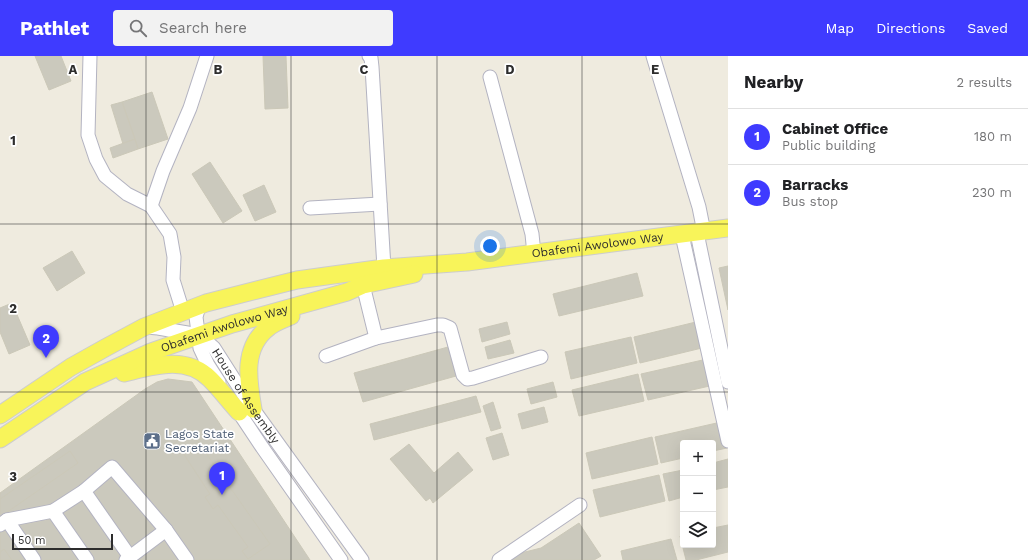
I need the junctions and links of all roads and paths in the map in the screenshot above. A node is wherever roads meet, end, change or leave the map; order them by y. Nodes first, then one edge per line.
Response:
1 (90, 56) edge
2 (207, 56) edge
3 (369, 56) edge
4 (653, 56) edge
5 (490, 77) dead end
6 (380, 204) junction
7 (152, 206) junction
8 (310, 208) dead end
9 (728, 228) edge
10 (694, 234) junction
11 (534, 254) junction
12 (467, 262) junction
13 (384, 268) junction
14 (363, 285) junction
15 (348, 292) junction
16 (200, 306) junction
17 (712, 308) junction
18 (699, 310) junction
19 (183, 312) junction
20 (144, 327) junction
21 (199, 335) junction
22 (376, 338) junction
23 (326, 356) dead end
24 (541, 356) dead end
25 (85, 382) junction
26 (728, 382) edge
27 (724, 406) edge
28 (246, 410) junction
29 (0, 415) edge
30 (0, 440) edge
31 (728, 441) edge
32 (84, 491) junction
33 (580, 505) dead end
34 (53, 511) junction
35 (4, 523) edge
36 (166, 530) junction
37 (128, 559) edge
38 (34, 560) edge
39 (88, 560) edge
40 (187, 560) edge
41 (341, 560) edge
42 (362, 560) edge
43 (499, 560) edge

1 - 7 street
2 - 7 street
3 - 6 street
4 - 10 street
5 - 11 street
6 - 8 street
6 - 13 street
7 - 19 street
9 - 10 main road, Obafemi Awolowo Way
10 - 11 main road, Obafemi Awolowo Way
10 - 17 street
10 - 18 street
11 - 12 main road, Obafemi Awolowo Way
12 - 13 main road, Obafemi Awolowo Way
12 - 14 main road, Obafemi Awolowo Way
13 - 16 main road, Obafemi Awolowo Way
14 - 15 main road, Obafemi Awolowo Way
14 - 22 street
15 - 21 main road, Obafemi Awolowo Way
15 - 28 main road
16 - 19 main road, Obafemi Awolowo Way
16 - 21 street
17 - 18 street
17 - 26 street
18 - 27 street
19 - 20 main road, Obafemi Awolowo Way
20 - 21 street
20 - 29 main road, Obafemi Awolowo Way
21 - 25 main road, Obafemi Awolowo Way
21 - 28 street, House of Assembly
22 - 23 street
22 - 24 street
25 - 28 main road
25 - 30 main road, Obafemi Awolowo Way
27 - 31 street
28 - 41 street, House of Assembly
28 - 42 street, House of Assembly
32 - 34 street
32 - 36 street
32 - 37 street
33 - 43 street
34 - 35 street
34 - 39 street
35 - 38 street
36 - 37 street
36 - 40 street

